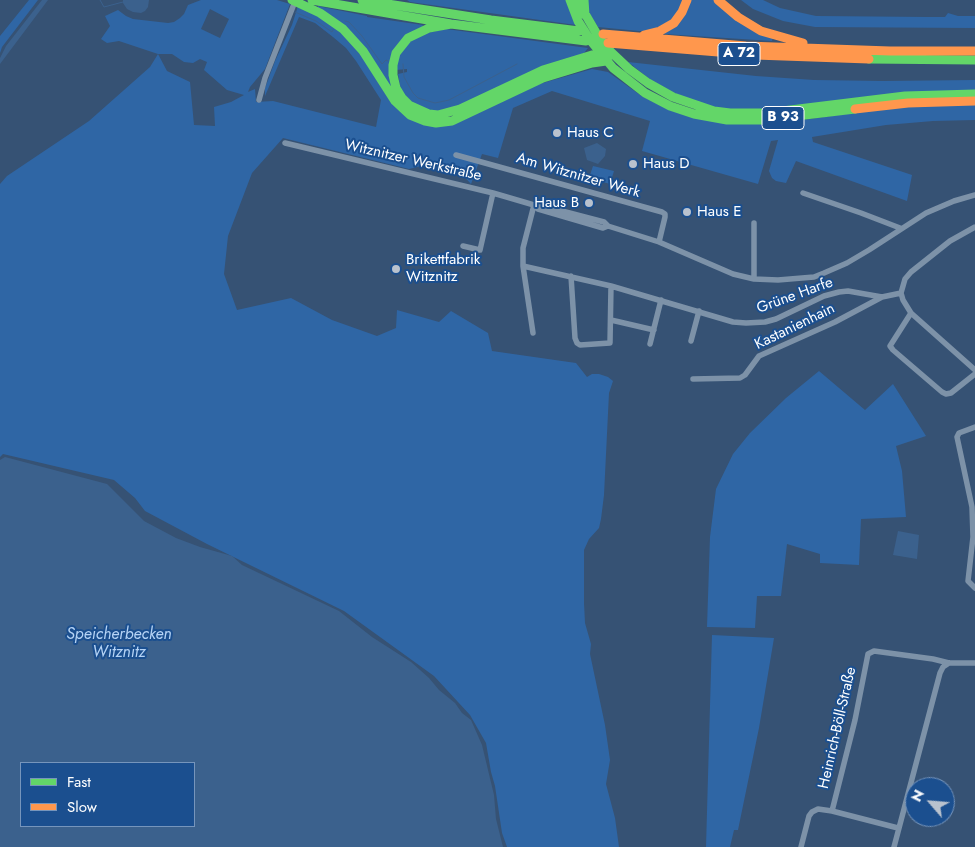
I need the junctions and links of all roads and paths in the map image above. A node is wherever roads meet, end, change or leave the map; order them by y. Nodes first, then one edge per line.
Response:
1 (312, 0) edge
2 (362, 0) edge
3 (570, 0) edge
4 (578, 0) edge
5 (584, 0) edge
6 (687, 0) edge
7 (718, 0) edge
8 (295, 2) edge
9 (585, 16) junction
10 (452, 24) junction
11 (579, 31) dead end
12 (603, 34) dead end
13 (633, 37) junction
14 (586, 41) dead end
15 (610, 48) junction
16 (836, 49) junction
17 (975, 51) edge
18 (600, 57) junction
19 (975, 60) edge
20 (975, 94) edge
21 (259, 100) dead end
22 (975, 101) edge
23 (286, 143) dead end
24 (456, 155) dead end
25 (494, 193) junction
26 (802, 193) dead end
27 (975, 195) edge
28 (534, 205) junction
29 (754, 223) dead end
30 (975, 227) edge
31 (900, 228) junction
32 (659, 242) junction
33 (464, 246) dead end
34 (522, 266) junction
35 (571, 276) junction
36 (754, 279) junction
37 (611, 286) junction
38 (901, 293) junction
39 (882, 297) junction
40 (661, 300) junction
41 (699, 311) junction
42 (910, 313) junction
43 (611, 320) junction
44 (654, 330) junction
45 (533, 333) dead end
46 (691, 341) dead end
47 (650, 344) dead end
48 (975, 370) edge
49 (975, 374) edge
50 (693, 379) dead end
51 (975, 427) edge
52 (975, 588) edge
53 (949, 663) junction
54 (975, 663) edge
55 (832, 811) junction
56 (898, 828) junction
57 (801, 847) edge
58 (894, 847) edge

1 - 10 main road
2 - 11 main road
3 - 18 main road, B 93
4 - 9 main road, B 93
5 - 9 main road
6 - 13 main road
7 - 16 main road
8 - 18 main road
8 - 21 street
9 - 15 main road, B 93
10 - 14 main road
10 - 18 main road
12 - 13 main road, A 72
13 - 16 main road, A 72
15 - 18 main road
15 - 19 main road, A 72
15 - 20 main road, B 93
16 - 17 main road, A 72
18 - 22 main road, B 93
23 - 25 street, Witznitzer Werkstraße
24 - 32 street, Am Witznitzer Werk
25 - 28 street, Witznitzer Werkstraße
25 - 33 street
26 - 31 street
27 - 31 street, Witznitzer Werkstraße
28 - 32 street, Witznitzer Werkstraße
28 - 34 street
29 - 36 street
30 - 38 street
31 - 36 street, Witznitzer Werkstraße
32 - 36 street, Witznitzer Werkstraße
34 - 35 street, Grüne Harfe
34 - 45 street
35 - 37 street, Grüne Harfe
35 - 43 street
37 - 40 street, Grüne Harfe
37 - 43 street
38 - 39 street, Grüne Harfe
38 - 42 street
39 - 41 street, Grüne Harfe
39 - 50 street, Kastanienhain
40 - 41 street, Grüne Harfe
40 - 44 street
41 - 46 street
42 - 48 street
42 - 49 street
43 - 44 street
44 - 47 street
51 - 52 street
53 - 54 street
53 - 55 street, Heinrich-Böll-Straße
53 - 56 street
55 - 56 street, Heinrich-Böll-Straße
55 - 57 street, Heinrich-Böll-Straße
56 - 58 street

